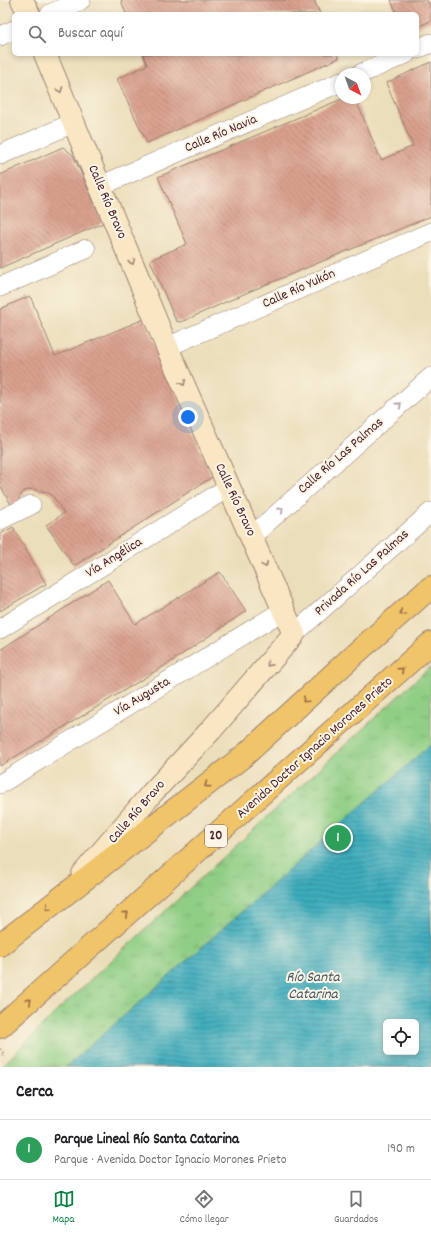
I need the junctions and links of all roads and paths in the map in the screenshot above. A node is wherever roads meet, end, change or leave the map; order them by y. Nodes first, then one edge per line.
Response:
1 (22, 0) edge
2 (81, 0) edge
3 (27, 12) edge
4 (54, 12) edge
5 (12, 31) edge
6 (0, 36) edge
7 (431, 43) edge
8 (419, 48) edge
9 (46, 56) edge
10 (401, 56) edge
11 (371, 69) edge
12 (335, 85) edge
13 (74, 123) junction
14 (0, 156) edge
15 (100, 186) junction
16 (431, 232) edge
17 (86, 249) dead end
18 (0, 287) edge
19 (167, 347) junction
20 (431, 377) edge
21 (229, 487) junction
22 (31, 505) dead end
23 (431, 512) edge
24 (0, 520) edge
25 (252, 536) junction
26 (431, 587) edge
27 (284, 610) junction
28 (0, 629) edge
29 (294, 634) junction
30 (431, 643) edge
31 (0, 784) edge
32 (72, 888) junction
33 (0, 945) edge
34 (0, 1027) edge
35 (0, 1050) edge
36 (0, 1058) edge

1 - 3 street
2 - 4 street
5 - 6 street
7 - 8 street
9 -> 13 street, Calle Río Bravo
10 - 11 street
12 - 15 street, Calle Río Navia
13 - 14 street
13 - 15 street, Calle Río Bravo
15 -> 19 street, Calle Río Bravo
16 - 19 street, Calle Río Yukón
17 - 18 street
19 -> 21 street, Calle Río Bravo
25 -> 20 street, Calle Río Las Palmas
21 - 25 street, Calle Río Bravo
21 - 28 street, Vía Angélica
22 - 24 street
23 - 29 street, Privada Río Las Palmas
25 -> 27 street, Calle Río Bravo
26 -> 32 main road
27 - 29 street, Calle Río Bravo
27 - 31 street, Vía Augusta
29 -> 32 street, Calle Río Bravo
34 -> 30 main road, Avenida Doctor Ignacio Morones Prieto / 20
32 -> 33 main road
35 - 36 path

